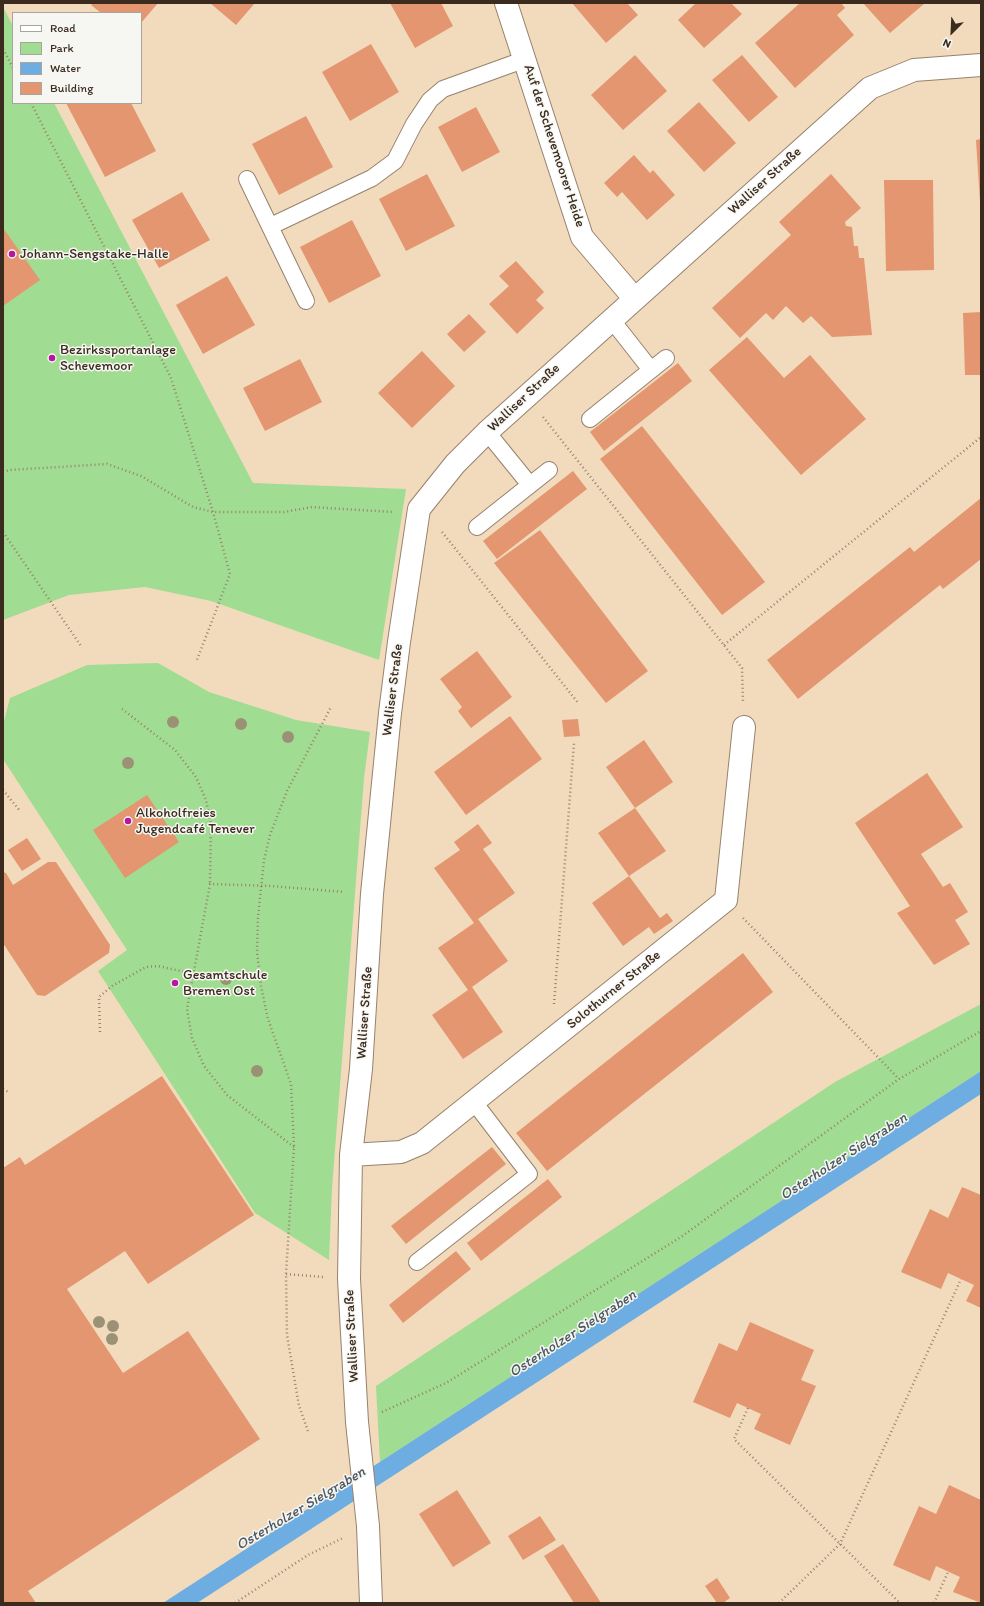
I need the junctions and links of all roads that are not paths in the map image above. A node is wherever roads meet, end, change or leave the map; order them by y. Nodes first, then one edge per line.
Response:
1 (506, 3) edge
2 (526, 59) junction
3 (981, 65) edge
4 (247, 179) dead end
5 (271, 226) junction
6 (634, 298) junction
7 (306, 301) dead end
8 (611, 319) junction
9 (666, 358) dead end
10 (651, 370) junction
11 (590, 418) dead end
12 (486, 432) junction
13 (549, 470) dead end
14 (530, 485) junction
15 (477, 527) dead end
16 (744, 727) road end
17 (474, 1102) junction
18 (351, 1155) junction
19 (417, 1262) dead end
20 (371, 1603) edge

1 - 2 street, Auf der Schevemoorer Heide
2 - 5 lane
2 - 6 street, Auf der Schevemoorer Heide
3 - 6 street, Walliser Straße
4 - 5 lane
5 - 7 lane
6 - 8 street, Walliser Straße
8 - 10 lane
8 - 12 street, Walliser Straße
9 - 10 lane
10 - 11 lane
12 - 14 lane
12 - 18 street, Walliser Straße
13 - 14 lane
14 - 15 lane
16 - 17 street, Solothurner Straße
17 - 18 street, Solothurner Straße
17 - 19 lane
18 - 20 street, Walliser Straße

